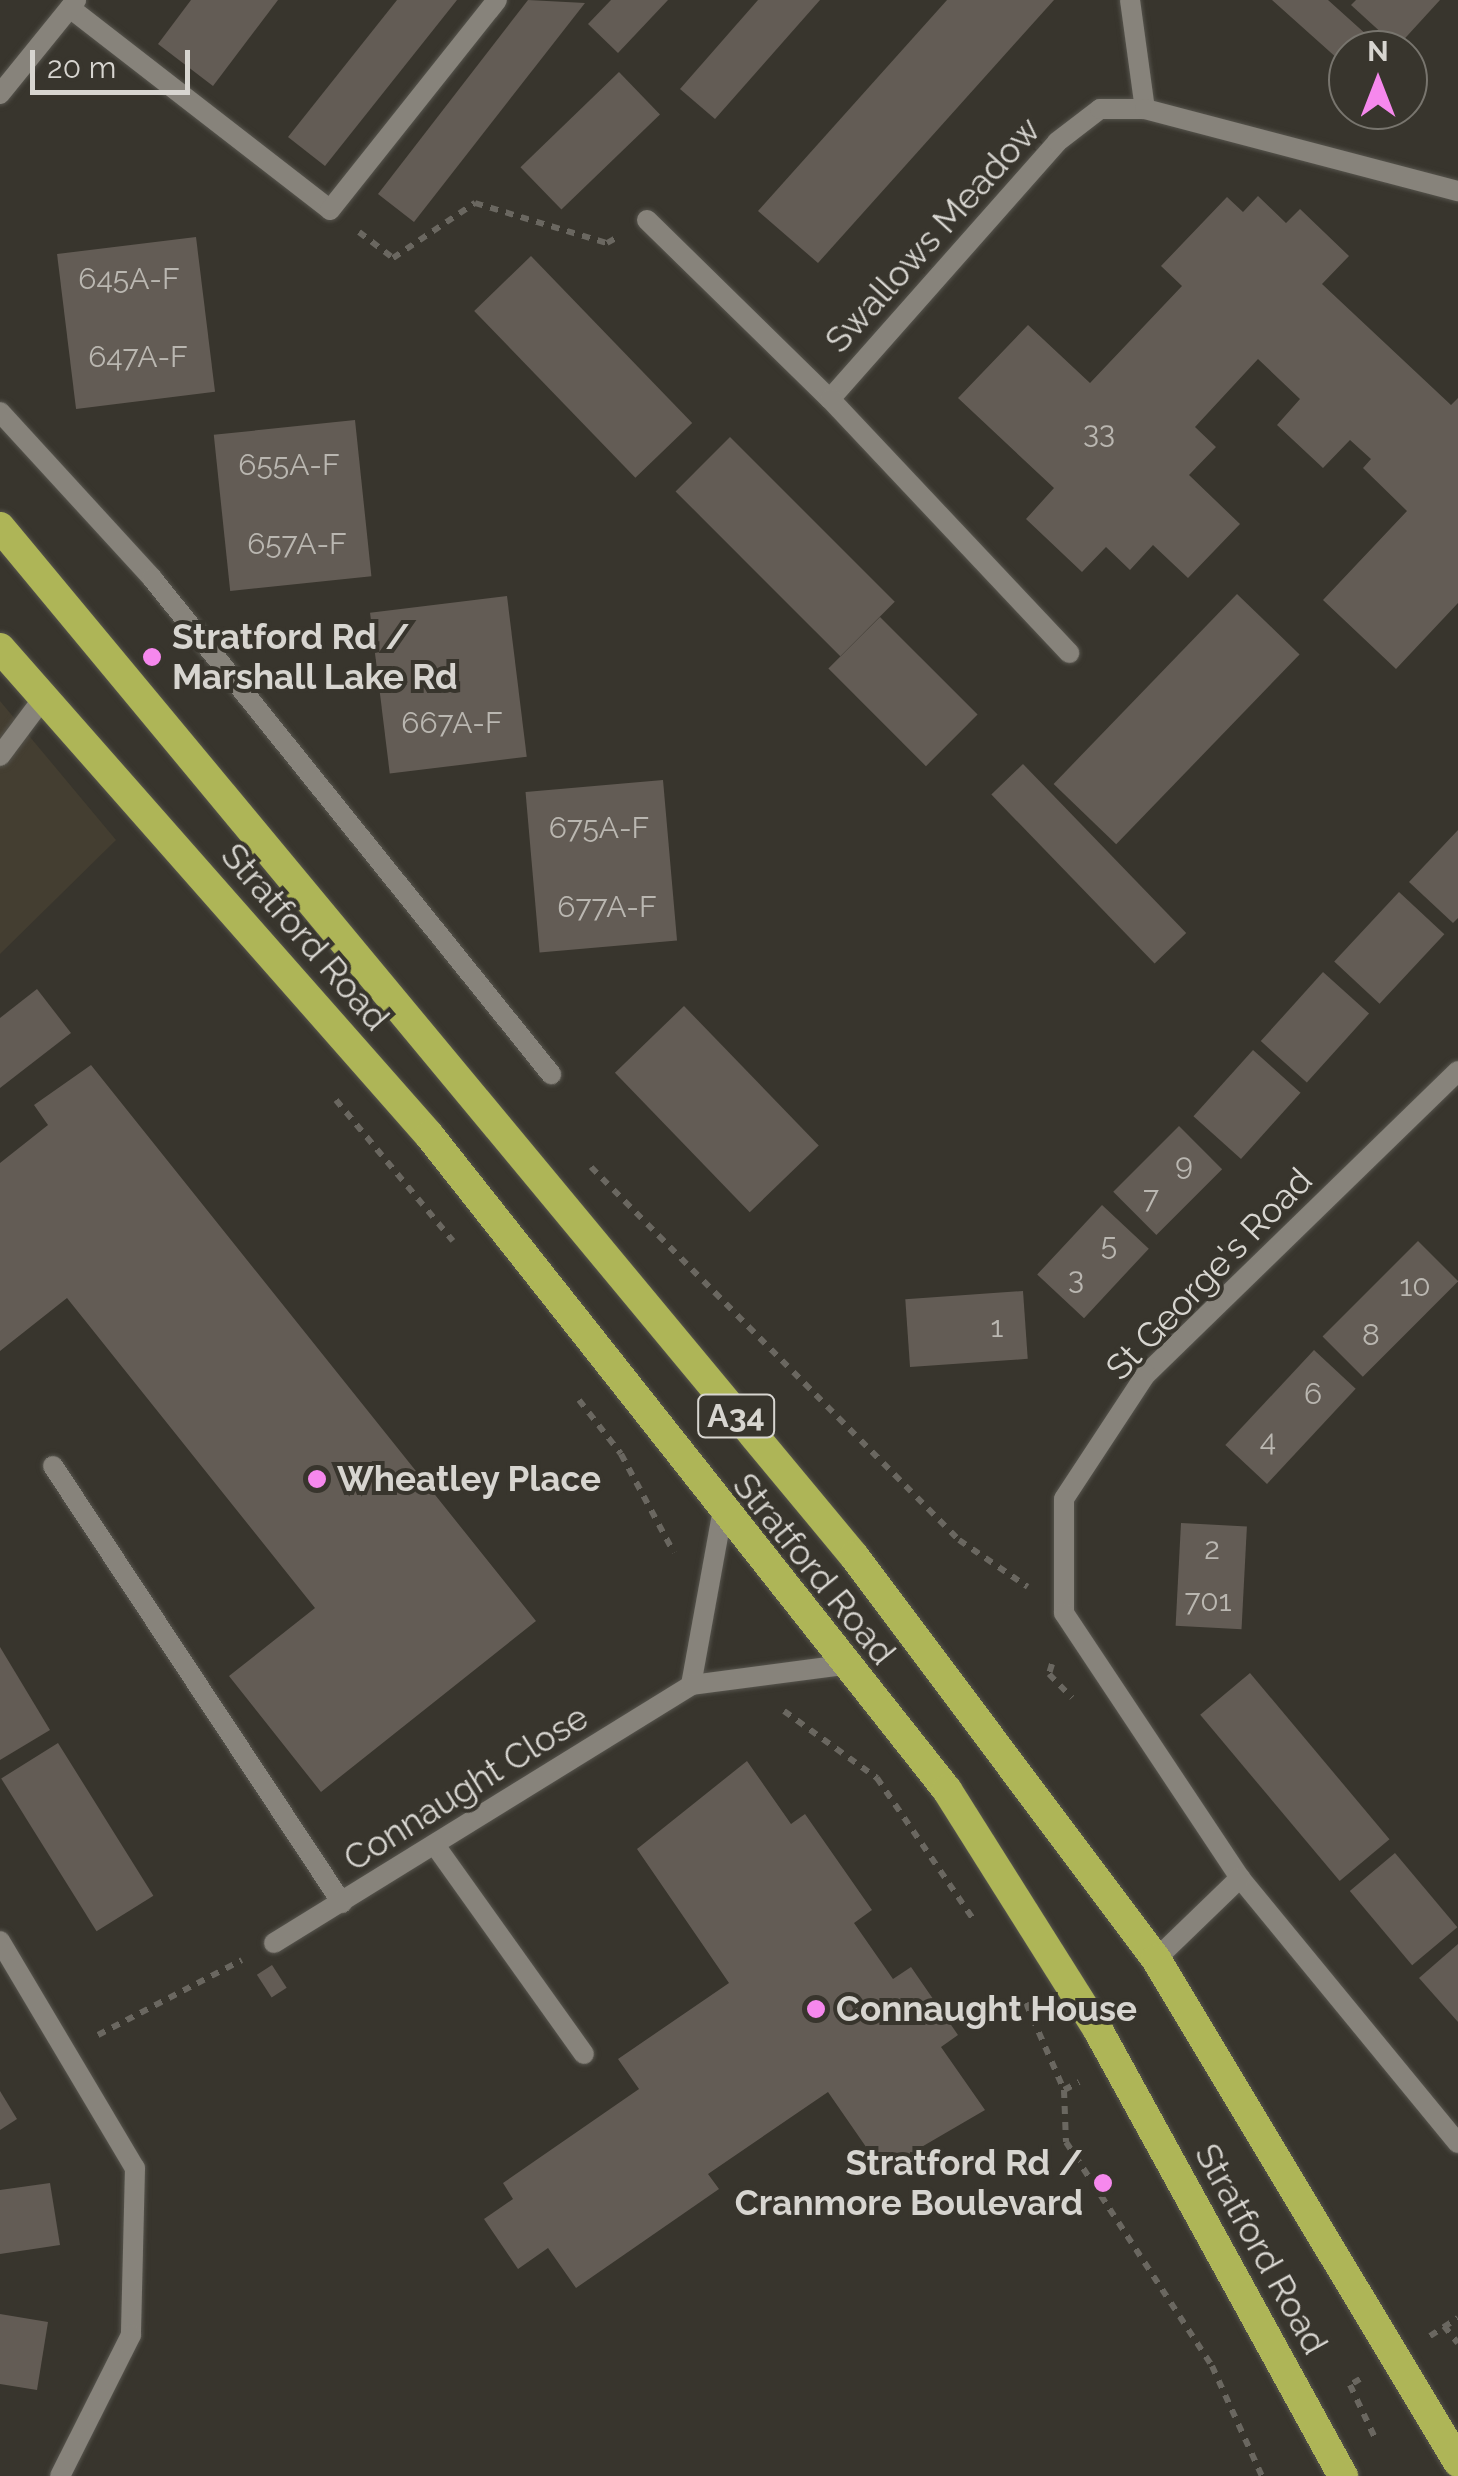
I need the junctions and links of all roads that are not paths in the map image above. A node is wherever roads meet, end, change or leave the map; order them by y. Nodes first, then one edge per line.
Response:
1 (497, 0) edge
2 (1130, 0) edge
3 (73, 4) edge
4 (0, 94) edge
5 (1145, 109) junction
6 (1458, 191) edge
7 (646, 220) road end
8 (830, 399) junction
9 (0, 412) edge
10 (0, 528) edge
11 (0, 648) edge
12 (1069, 653) dead end
13 (44, 697) junction
14 (0, 756) edge
15 (1458, 1071) edge
16 (551, 1074) dead end
17 (53, 1466) dead end
18 (722, 1515) junction
19 (842, 1665) junction
20 (691, 1685) junction
21 (437, 1848) junction
22 (1240, 1878) junction
23 (342, 1903) junction
24 (0, 1941) edge
25 (274, 1943) road end
26 (1156, 1959) junction
27 (584, 2054) dead end
28 (1458, 2143) edge
29 (1458, 2462) edge
30 (60, 2476) edge
31 (1343, 2476) edge

1 - 3 street
2 - 5 street
3 - 4 street
5 - 6 street, Swallows Meadow
5 - 8 street, Swallows Meadow
7 - 8 street, Swallows Meadow
8 - 12 street, Swallows Meadow
9 - 16 street
10 - 26 highway, Stratford Road / A34
11 - 13 highway, Stratford Road / A34
13 - 14 street
13 - 18 highway, Stratford Road / A34
15 - 22 street, St George's Road
17 - 23 street
18 - 19 highway, Stratford Road / A34
18 - 20 street
19 - 20 street, Connaught Close
19 - 31 highway, Stratford Road / A34
20 - 21 street, Connaught Close
21 - 23 street, Connaught Close
21 - 27 street
22 - 26 street
22 - 28 street
23 - 25 street, Connaught Close
24 - 30 street
26 - 29 highway, Stratford Road / A34

